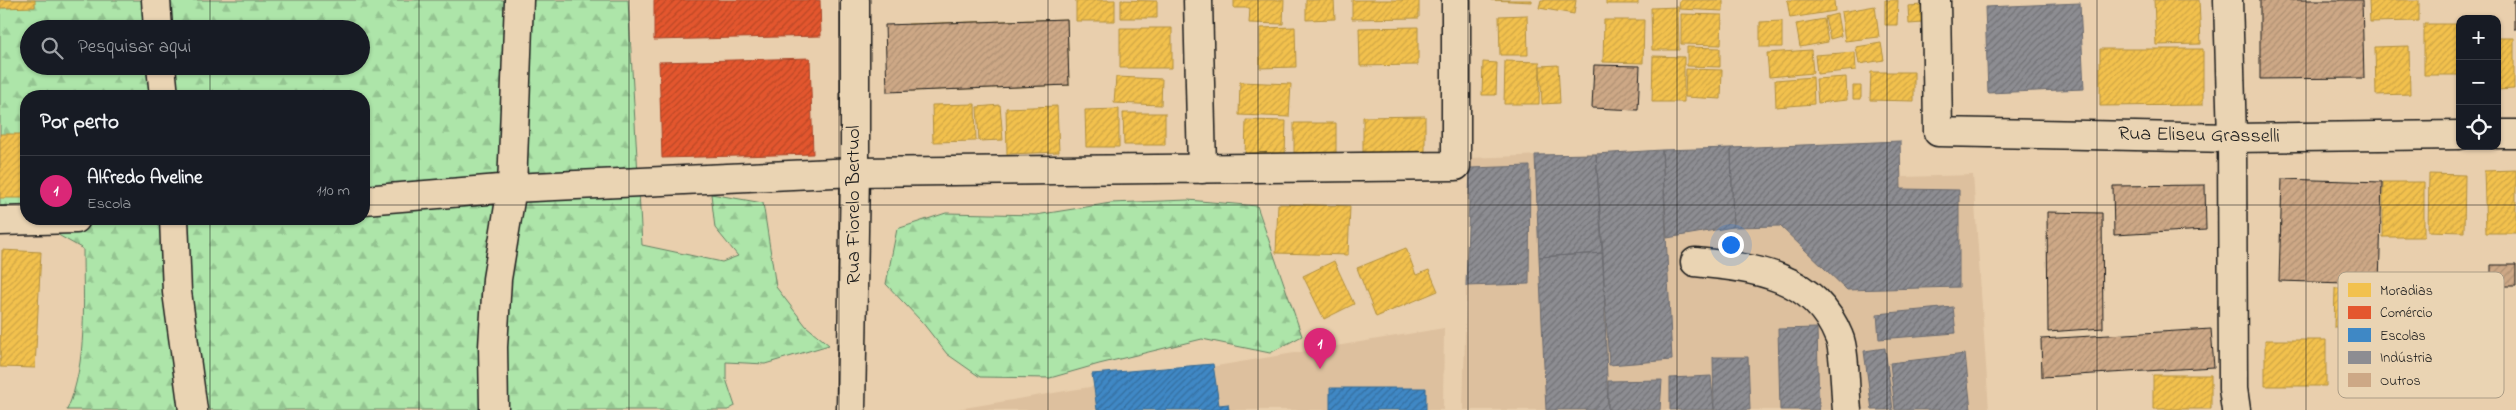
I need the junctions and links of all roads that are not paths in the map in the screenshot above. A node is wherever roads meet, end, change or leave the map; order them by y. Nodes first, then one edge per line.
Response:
1 (156, 0) edge
2 (519, 0) edge
3 (855, 0) edge
4 (1198, 0) edge
5 (1456, 0) edge
6 (1936, 0) edge
7 (2228, 0) edge
8 (157, 20) edge
9 (162, 75) edge
10 (163, 90) edge
11 (2501, 134) edge
12 (2516, 134) edge
13 (2456, 135) edge
14 (2232, 138) junction
15 (1202, 169) junction
16 (855, 172) junction
17 (512, 188) junction
18 (370, 200) edge
19 (20, 220) edge
20 (0, 221) edge
21 (174, 225) edge
22 (1695, 262) dead end
23 (192, 410) edge
24 (494, 410) edge
25 (851, 410) edge
26 (1847, 410) edge
27 (2236, 410) edge

1 - 8 street
2 - 17 street
3 - 16 street, Rua Fiorelo Bertuol
4 - 15 street
5 - 15 street
6 - 14 street, Rua Eliseu Grasselli
7 - 14 street
9 - 10 street
11 - 12 street
13 - 14 street, Rua Eliseu Grasselli
14 - 27 street
15 - 16 street
16 - 17 street
16 - 25 street, Rua Fiorelo Bertuol
17 - 18 street
17 - 24 street
19 - 20 street
21 - 23 street
22 - 26 street

